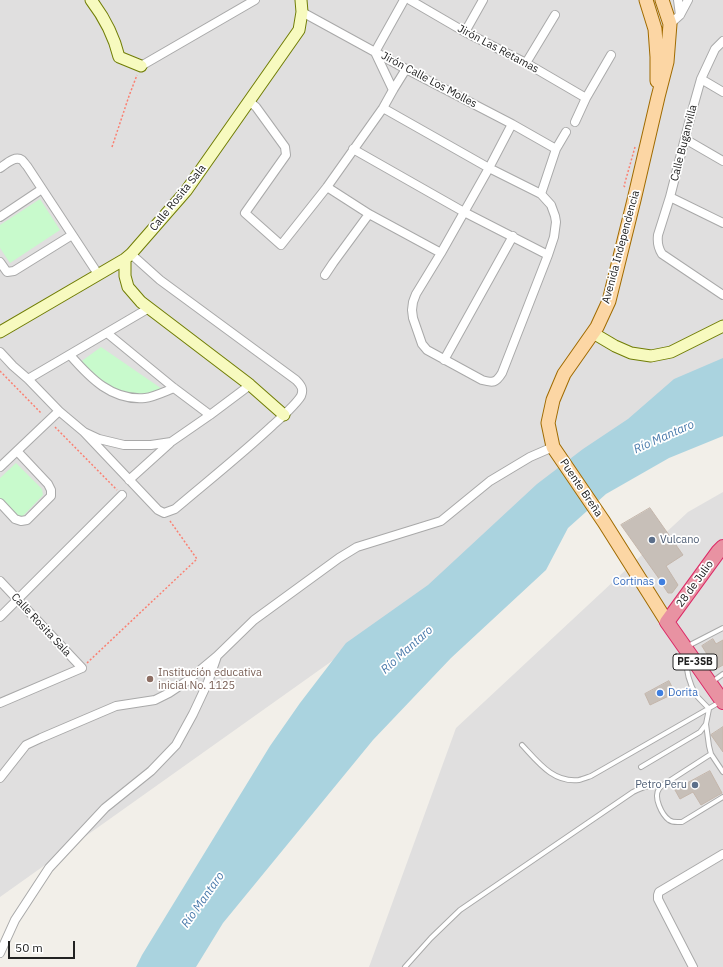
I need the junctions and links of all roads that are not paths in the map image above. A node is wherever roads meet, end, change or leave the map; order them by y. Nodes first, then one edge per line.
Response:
1 (91, 0) edge
2 (255, 0) edge
3 (301, 0) edge
4 (404, 0) edge
5 (410, 0) edge
6 (483, 0) edge
7 (646, 0) edge
8 (662, 0) edge
9 (678, 0) edge
10 (688, 0) edge
11 (302, 12) junction
12 (555, 15) dead end
13 (680, 15) junction
14 (670, 24) junction
15 (465, 32) junction
16 (723, 41) edge
17 (375, 52) junction
18 (611, 55) dead end
19 (526, 63) junction
20 (141, 66) joint
21 (406, 69) junction
22 (701, 79) junction
23 (393, 90) junction
24 (723, 92) edge
25 (658, 97) junction
26 (586, 98) junction
27 (249, 101) junction
28 (383, 108) junction
29 (575, 122) dead end
30 (512, 124) junction
31 (566, 132) dead end
32 (685, 139) junction
33 (353, 149) junction
34 (556, 149) junction
35 (723, 161) edge
36 (0, 168) edge
37 (489, 168) junction
38 (327, 187) junction
39 (42, 189) junction
40 (541, 194) junction
41 (670, 197) junction
42 (464, 212) junction
43 (369, 214) junction
44 (0, 217) edge
45 (723, 222) edge
46 (72, 235) junction
47 (513, 236) junction
48 (441, 253) junction
49 (548, 255) junction
50 (128, 256) junction
51 (0, 262) edge
52 (98, 274) junction
53 (325, 275) dead end
54 (723, 295) edge
55 (149, 308) junction
56 (723, 326) edge
57 (0, 332) edge
58 (107, 333) junction
59 (593, 333) junction
60 (0, 352) edge
61 (70, 355) junction
62 (444, 360) junction
63 (28, 379) junction
64 (250, 385) junction
65 (174, 388) junction
66 (59, 411) junction
67 (210, 415) junction
68 (284, 415) junction
69 (84, 432) junction
70 (171, 442) junction
71 (555, 451) junction
72 (17, 452) junction
73 (0, 467) edge
74 (129, 480) junction
75 (122, 495) road end
76 (0, 504) edge
77 (723, 547) edge
78 (0, 581) edge
79 (17, 599) junction
80 (0, 617) edge
81 (667, 622) junction
82 (723, 628) edge
83 (685, 647) junction
84 (217, 656) junction
85 (723, 674) edge
86 (710, 684) junction
87 (723, 702) edge
88 (0, 703) edge
89 (710, 709) junction
90 (706, 724) junction
91 (522, 745) dead end
92 (711, 754) junction
93 (641, 767) dead end
94 (723, 772) edge
95 (0, 778) edge
96 (663, 785) junction
97 (723, 797) edge
98 (723, 854) edge
99 (0, 953) edge
100 (405, 967) edge
101 (693, 967) edge

1 - 20 street
2 - 20 street
3 - 11 street, Calle Rosita Sala
4 - 17 street
5 - 15 street, Jirón Las Retamas
6 - 15 street
7 - 25 main road, Avenida Independencia
8 - 14 main road, Avenida Independencia
9 - 13 street
10 - 13 street
11 - 17 street, Jirón Calle Los Molles
11 - 27 street, Calle Rosita Sala
12 - 19 street
13 - 14 street
14 - 25 main road, Avenida Independencia
15 - 19 street, Jirón Las Retamas
16 - 22 street, Calle Buganvilla
17 - 21 street, Jirón Calle Los Molles
17 - 23 street
18 - 26 street
19 - 26 street, Jirón Las Retamas
21 - 23 street
21 - 30 street, Jirón Calle Los Molles
22 - 24 street
22 - 32 street, Calle Buganvilla
23 - 28 street
25 - 59 main road, Avenida Independencia
26 - 29 street
27 - 38 street
27 - 50 street, Calle Rosita Sala
28 - 33 street
28 - 37 street
30 - 34 street, Jirón Calle Los Molles
30 - 37 street
31 - 34 street
32 - 35 street
32 - 41 street, Calle Buganvilla
33 - 38 street
33 - 42 street
34 - 40 street
36 - 39 street
37 - 40 street
37 - 42 street
38 - 43 street
39 - 44 street
39 - 46 street
40 - 49 street
41 - 45 street
41 - 54 street, Calle Buganvilla
42 - 47 street
42 - 48 street
43 - 48 street
43 - 53 street
46 - 51 street
46 - 52 street
47 - 49 street
47 - 62 street
48 - 62 street
49 - 62 street
50 - 52 street, Calle Rosita Sala
50 - 55 street
50 - 68 street
52 - 57 street, Calle Rosita Sala
55 - 58 street
55 - 64 street
56 - 59 street
58 - 61 street
58 - 65 street
59 - 71 main road, Avenida Independencia
60 - 63 street
61 - 63 street
61 - 65 street
63 - 66 street
64 - 67 street
64 - 68 street
65 - 67 street
66 - 69 street
66 - 72 street
67 - 70 street
68 - 74 street
69 - 70 street
69 - 74 street
70 - 74 street
71 - 81 main road, Puente Breña
71 - 84 street
72 - 73 street
72 - 76 street
75 - 79 street
77 - 81 highway, 28 de Julio
78 - 79 street, Calle Rosita Sala
79 - 80 street
79 - 88 street, Calle Rosita Sala
81 - 83 highway, PE-3SB
82 - 83 lane
83 - 86 highway, PE-3SB
83 - 89 lane
84 - 95 street
84 - 99 street
85 - 86 lane
86 - 87 highway, PE-3SB
87 - 89 lane
89 - 90 lane
89 - 91 lane
90 - 92 lane
90 - 93 lane
92 - 94 lane
92 - 96 lane
96 - 97 lane
96 - 100 lane
98 - 101 street

